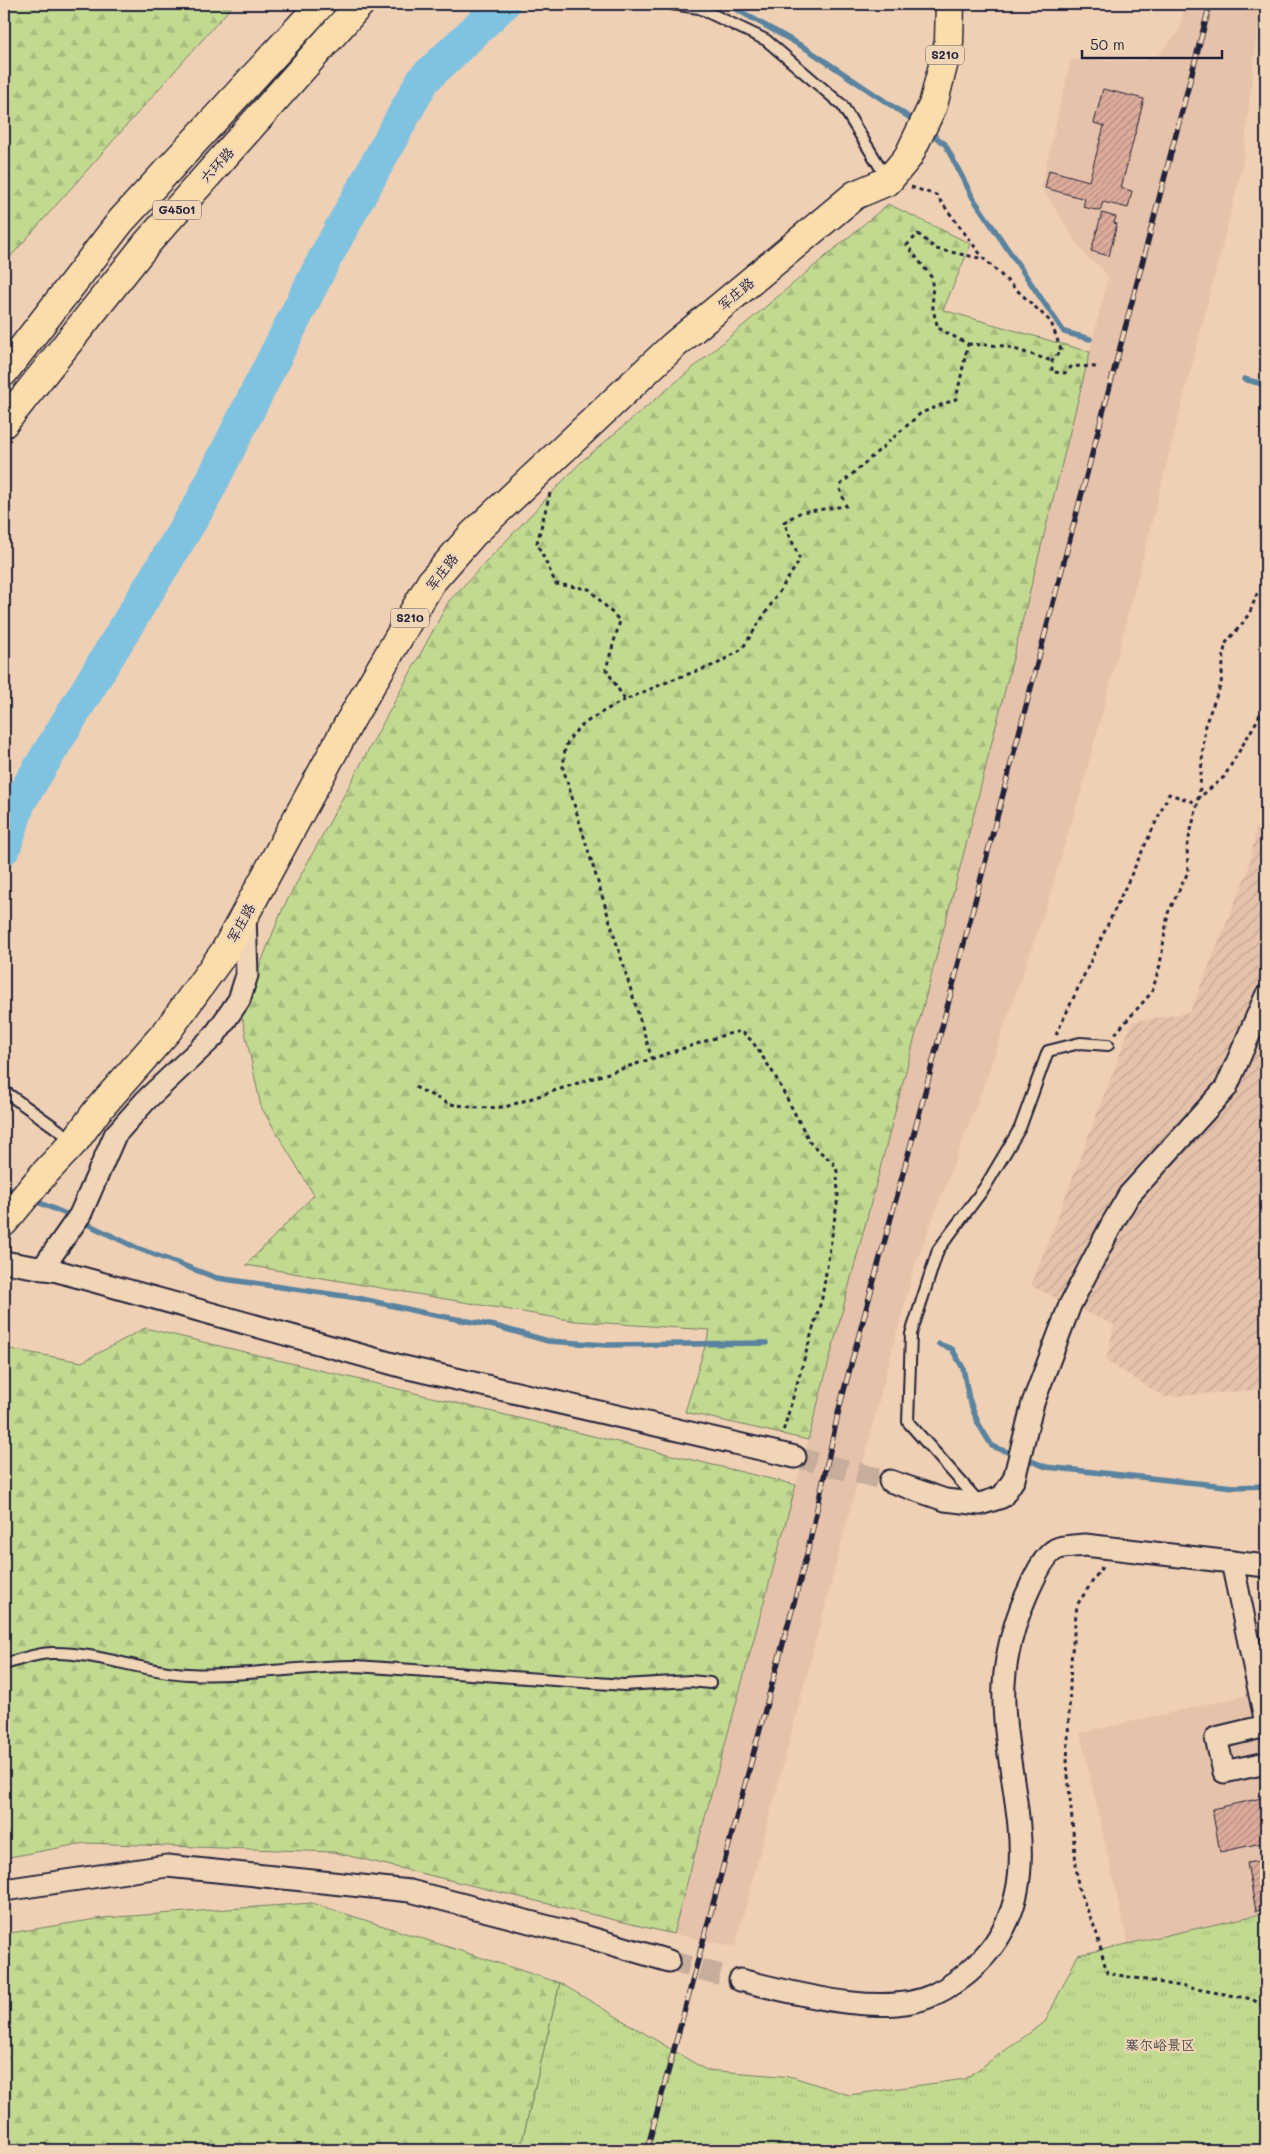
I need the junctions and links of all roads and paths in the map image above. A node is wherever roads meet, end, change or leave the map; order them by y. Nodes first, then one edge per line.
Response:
1 (321, 4) edge
2 (360, 4) edge
3 (672, 4) edge
4 (950, 4) edge
5 (888, 181) junction
6 (984, 260) junction
7 (968, 344) junction
8 (1052, 362) junction
9 (1098, 367) dead end
10 (4, 372) edge
11 (4, 423) edge
12 (541, 468) junction
13 (1266, 586) edge
14 (1266, 699) edge
15 (625, 700) junction
16 (1200, 798) junction
17 (245, 915) junction
18 (1266, 996) edge
19 (1108, 1045) joint
20 (1048, 1051) junction
21 (652, 1059) junction
22 (414, 1087) dead end
23 (4, 1091) edge
24 (75, 1141) junction
25 (18, 1205) edge
26 (4, 1262) edge
27 (42, 1269) junction
28 (786, 1455) joint
29 (890, 1481) tunnel mouth
30 (980, 1504) junction
31 (1115, 1548) junction
32 (1232, 1562) junction
33 (1266, 1566) edge
34 (4, 1664) edge
35 (710, 1683) dead end
36 (1266, 1725) edge
37 (1266, 1762) edge
38 (4, 1890) edge
39 (669, 1961) tunnel mouth
40 (740, 1980) tunnel mouth
41 (1266, 2008) edge

1 - 10 main road, G4501
2 - 11 main road, 六环路 / G4501
3 - 5 lane
4 - 5 main road, 军庄路 / S210
5 - 6 path
5 - 12 main road, 军庄路 / S210
6 - 7 path
6 - 8 path
7 - 8 path
7 - 15 path
8 - 9 path
12 - 15 path
12 - 17 main road, 军庄路 / S210
13 - 16 path
14 - 16 path
15 - 21 path
16 - 19 path
16 - 20 path
17 - 24 main road, 军庄路 / S210
17 - 27 street
18 - 30 street
19 - 20 lane
20 - 30 lane
21 - 22 path
21 - 28 path
23 - 24 lane
24 - 25 main road, 军庄路 / S210
26 - 27 street
27 - 28 street
29 - 30 street
31 - 32 street
31 - 40 street
31 - 41 path
32 - 33 street
32 - 36 street
34 - 35 lane
36 - 37 street
38 - 39 street

